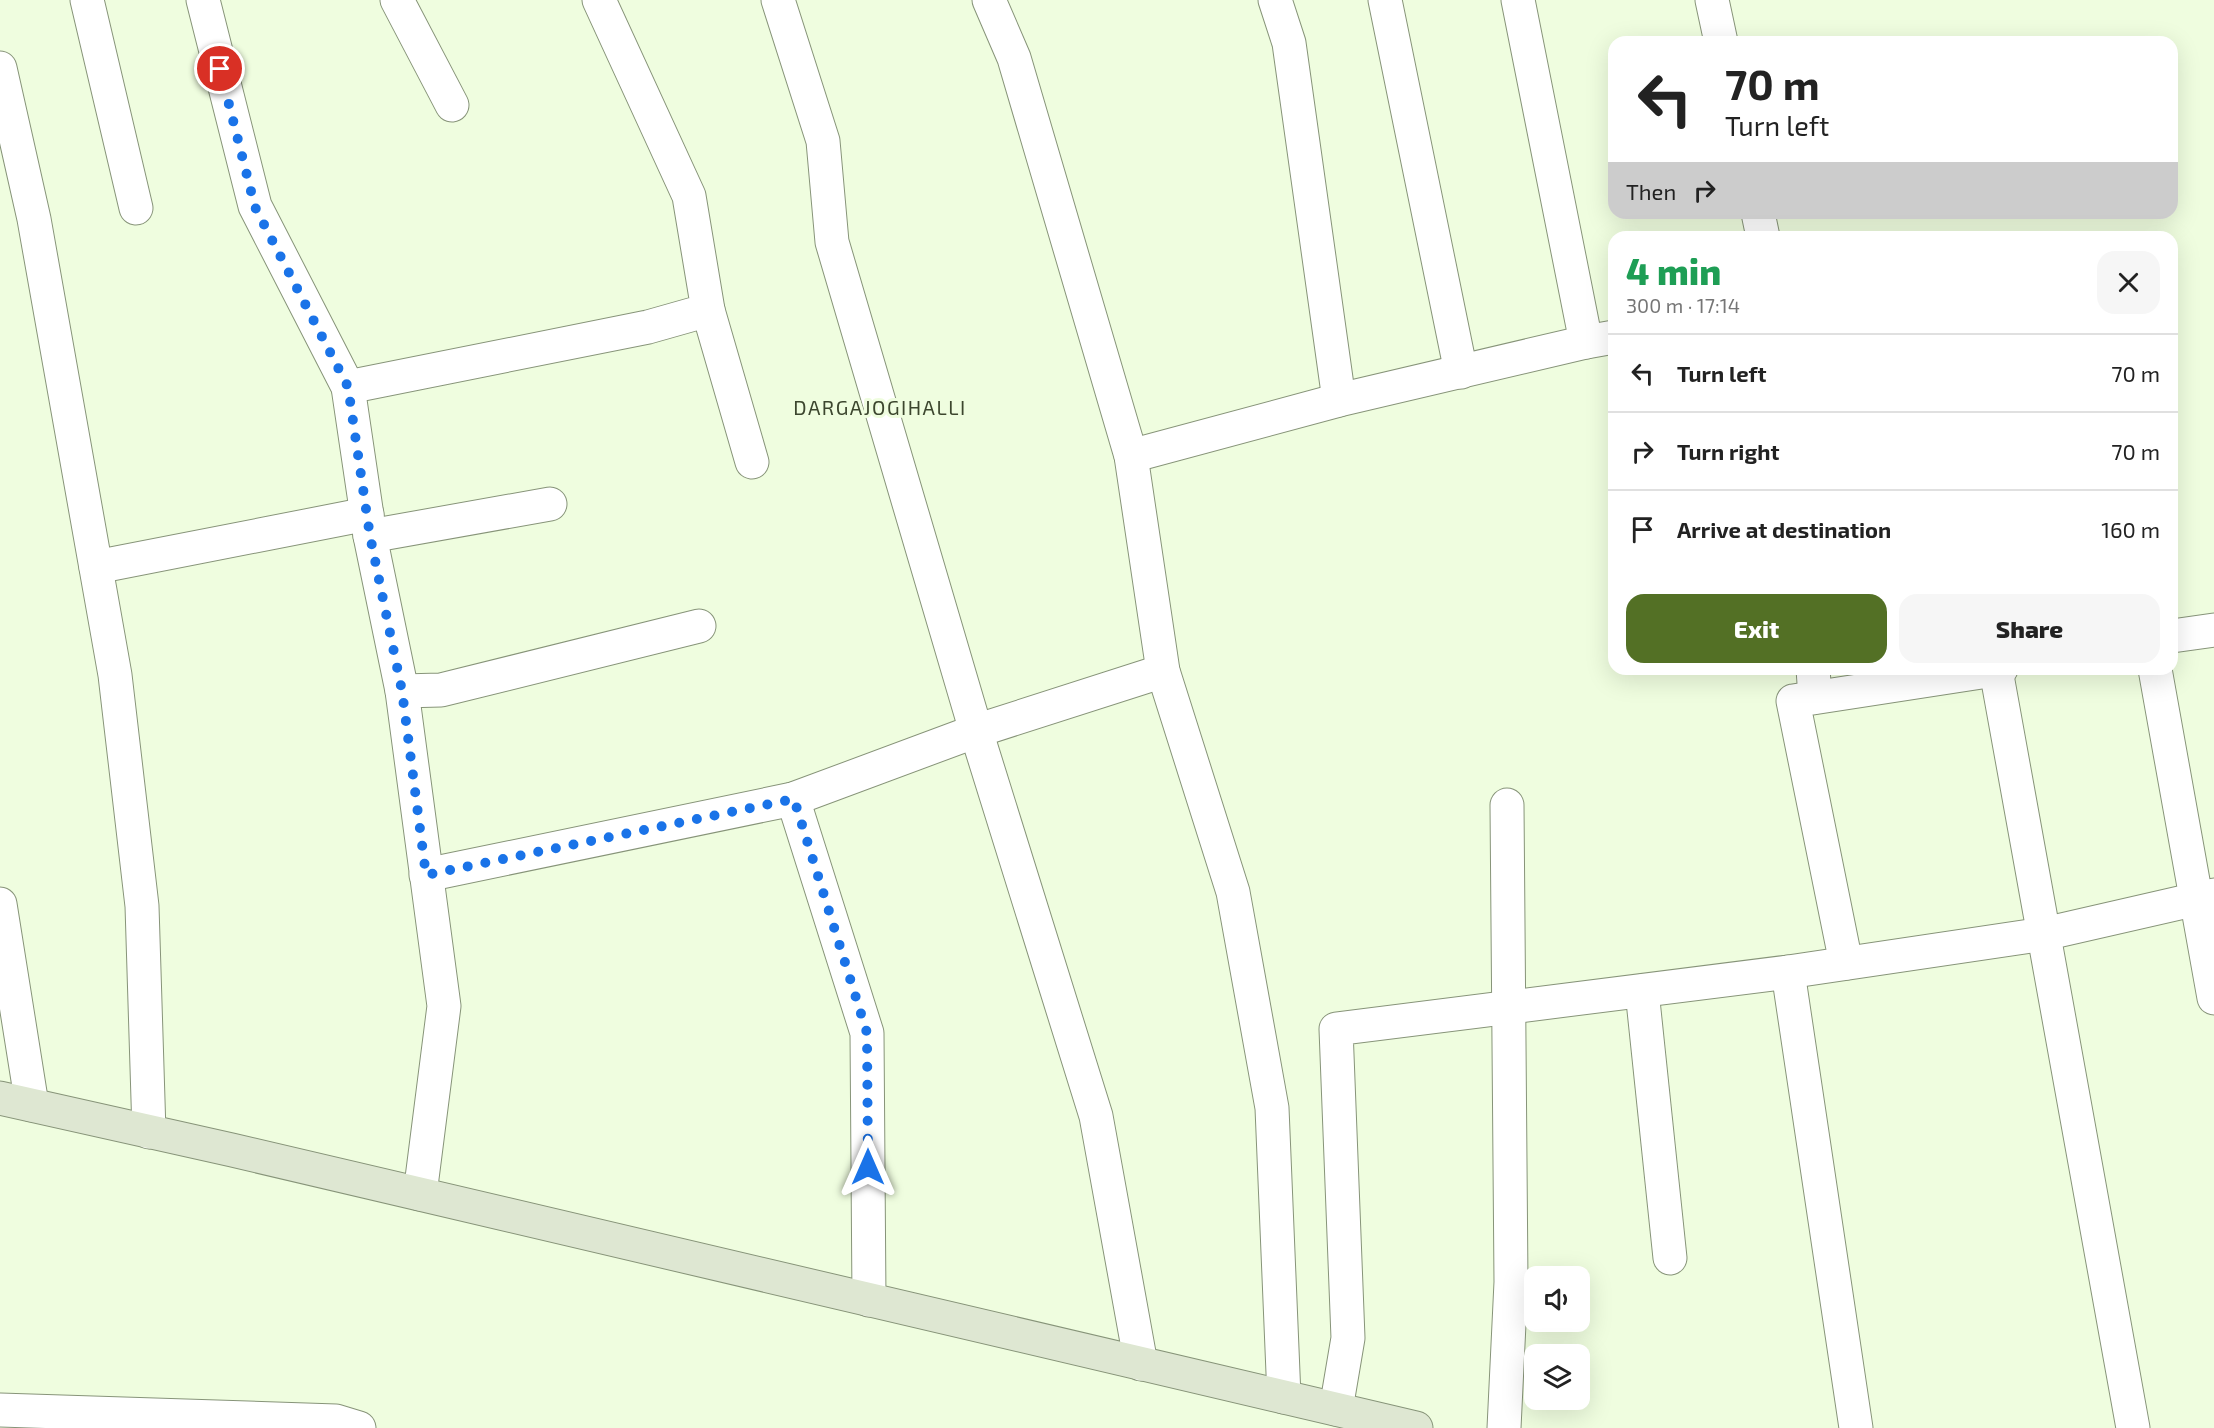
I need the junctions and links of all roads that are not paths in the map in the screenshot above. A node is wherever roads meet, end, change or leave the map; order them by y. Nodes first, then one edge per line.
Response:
1 (87, 0) edge
2 (203, 0) edge
3 (397, 0) edge
4 (599, 0) edge
5 (778, 0) edge
6 (989, 0) edge
7 (1275, 0) edge
8 (1385, 0) edge
9 (1518, 0) edge
10 (1713, 0) edge
11 (1720, 36) edge
12 (0, 68) edge
13 (452, 105) dead end
14 (136, 208) dead end
15 (708, 310) junction
16 (1600, 340) edge
17 (1461, 372) junction
18 (348, 387) junction
19 (1339, 400) junction
20 (1131, 456) junction
21 (752, 462) dead end
22 (550, 504) dead end
23 (369, 525) junction
24 (96, 567) junction
25 (699, 626) dead end
26 (2214, 630) edge
27 (2178, 635) edge
28 (1163, 670) junction
29 (1927, 675) edge
30 (1999, 675) edge
31 (2156, 675) edge
32 (1814, 683) edge
33 (402, 691) junction
34 (976, 730) junction
35 (794, 799) junction
36 (1507, 805) dead end
37 (426, 875) junction
38 (2204, 897) edge
39 (0, 904) edge
40 (2044, 934) junction
41 (1846, 963) junction
42 (1788, 972) junction
43 (1642, 991) junction
44 (2214, 998) edge
45 (1510, 1007) junction
46 (0, 1098) edge
47 (32, 1105) junction
48 (149, 1132) junction
49 (420, 1194) junction
50 (1670, 1258) dead end
51 (869, 1300) junction
52 (1141, 1364) junction
53 (1284, 1397) junction
54 (1336, 1409) junction
55 (0, 1410) edge
56 (359, 1428) edge
57 (1416, 1428) edge
58 (1504, 1428) edge
59 (1856, 1428) edge
60 (2133, 1428) edge

1 - 14 street
2 - 18 street
3 - 13 street
4 - 15 street
5 - 34 street
6 - 20 street
7 - 19 street
8 - 17 street
9 - 16 street
10 - 11 street
12 - 24 street
15 - 18 street
15 - 21 street
16 - 17 street
17 - 19 street
18 - 23 street
19 - 20 street
20 - 28 street
22 - 23 street
23 - 24 street
23 - 33 street
24 - 48 street
25 - 33 street
26 - 27 street
28 - 34 street
28 - 53 street
29 - 32 street
30 - 40 street
31 - 38 street
32 - 41 street
33 - 37 street
34 - 35 street
34 - 52 street
35 - 37 street
35 - 51 street
36 - 45 street
37 - 49 street
38 - 40 street
38 - 44 street
39 - 47 street
40 - 41 street
40 - 60 street
41 - 42 street
42 - 43 street
42 - 59 street
43 - 45 street
43 - 50 street
45 - 54 street
45 - 58 street
46 - 47 main road
47 - 48 main road
48 - 49 main road
49 - 51 main road
51 - 52 main road
52 - 53 main road
53 - 54 main road
54 - 57 main road
55 - 56 street

